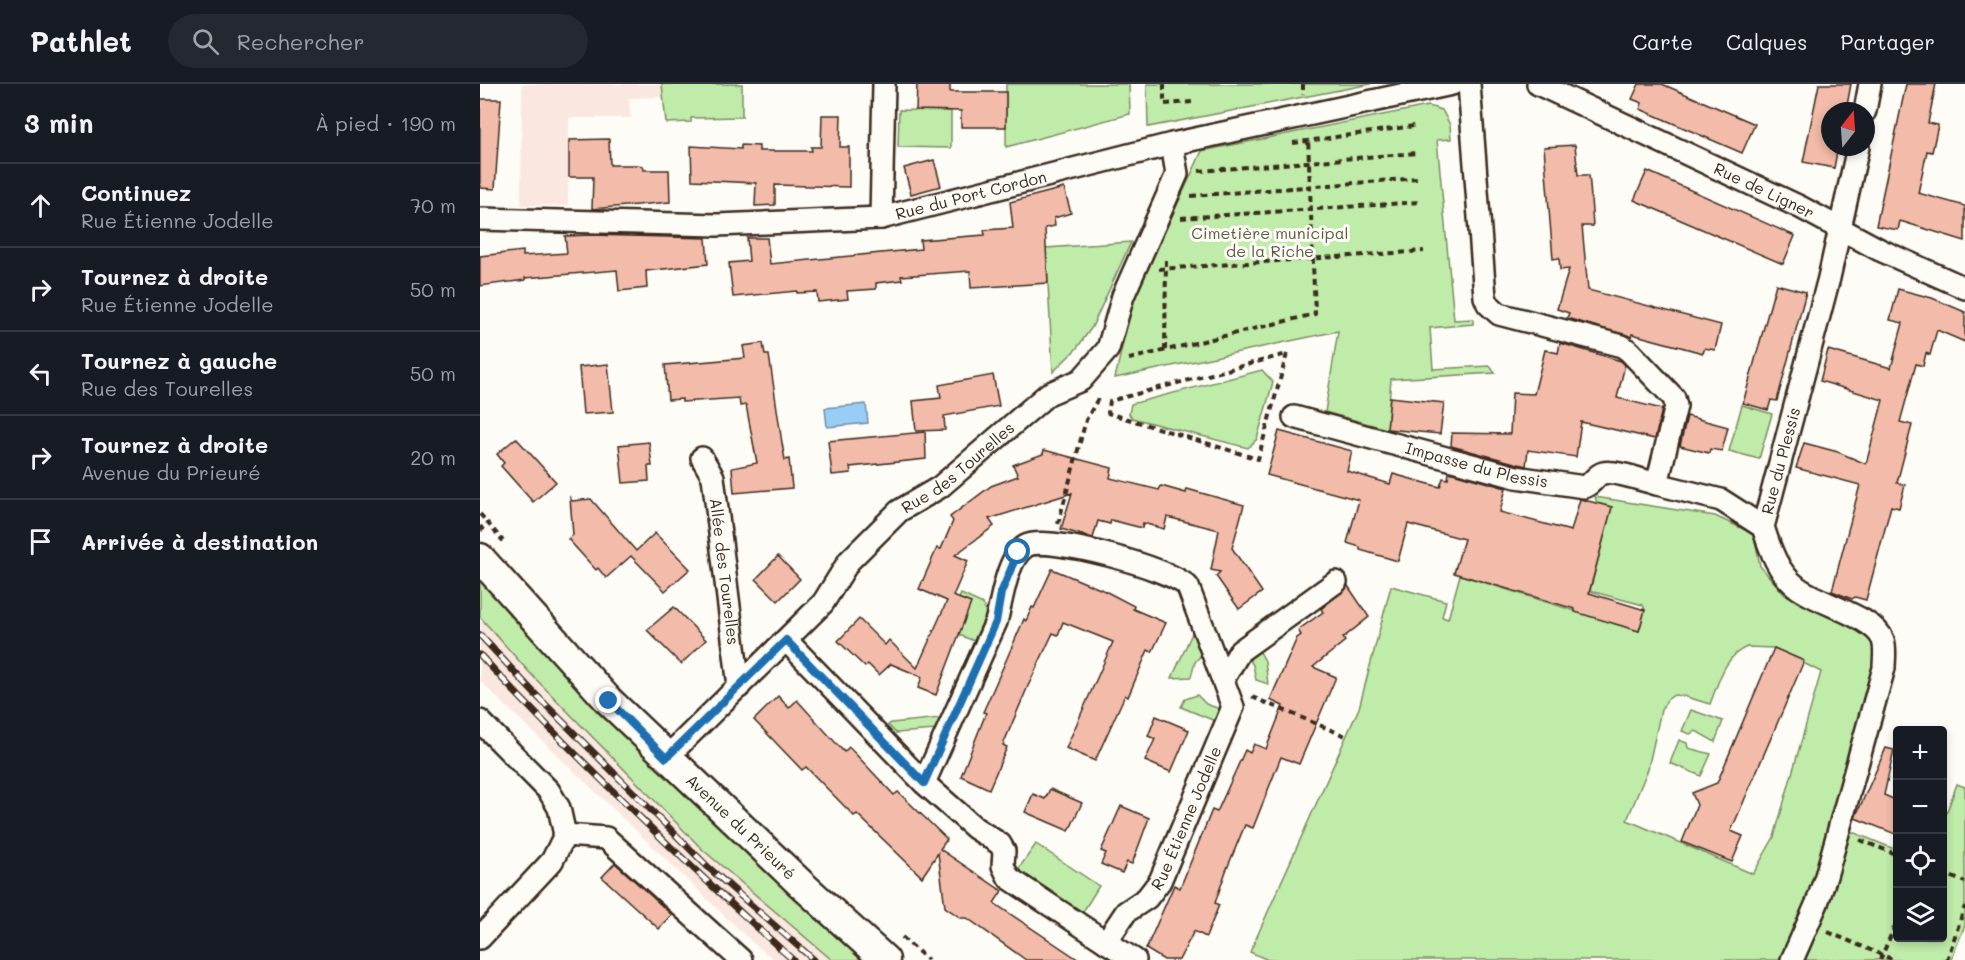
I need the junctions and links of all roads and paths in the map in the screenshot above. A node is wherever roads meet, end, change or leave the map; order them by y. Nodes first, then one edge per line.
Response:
1 (884, 84) edge
2 (1164, 84) edge
3 (1303, 84) edge
4 (1452, 84) edge
5 (1469, 84) edge
6 (1538, 84) edge
7 (1870, 84) edge
8 (1565, 90) edge
9 (1193, 102) dead end
10 (1867, 102) edge
11 (1304, 115) junction
12 (1414, 126) dead end
13 (1308, 141) junction
14 (1172, 144) junction
15 (1287, 144) dead end
16 (1416, 153) dead end
17 (1856, 156) edge
18 (1309, 162) junction
19 (1192, 172) dead end
20 (1418, 178) dead end
21 (1310, 186) junction
22 (1181, 197) dead end
23 (1420, 202) dead end
24 (1311, 208) junction
25 (881, 218) junction
26 (480, 219) edge
27 (1171, 219) dead end
28 (1841, 229) junction
29 (1166, 249) dead end
30 (1424, 251) dead end
31 (1313, 259) junction
32 (1166, 269) junction
33 (1134, 271) junction
34 (1965, 288) edge
35 (1165, 350) junction
36 (1119, 361) dead end
37 (1101, 394) dead end
38 (1110, 401) joint
39 (1294, 417) dead end
40 (702, 458) dead end
41 (1657, 484) junction
42 (1763, 527) junction
43 (1053, 543) junction
44 (480, 558) edge
45 (1336, 582) dead end
46 (786, 640) junction
47 (1226, 685) junction
48 (739, 687) junction
49 (480, 721) edge
50 (1348, 737) dead end
51 (666, 758) junction
52 (924, 783) junction
53 (565, 835) junction
54 (1861, 839) dead end
55 (1893, 853) edge
56 (1947, 875) edge
57 (1965, 882) edge
58 (1965, 906) edge
59 (1893, 930) edge
60 (1828, 932) dead end
61 (480, 938) edge
62 (1106, 942) junction
63 (1881, 958) edge
64 (741, 960) edge
65 (885, 960) edge
66 (1134, 960) edge
67 (1792, 960) edge
68 (1894, 960) edge
69 (1947, 960) edge

1 - 25 street
2 - 9 path
3 - 11 path
4 - 11 street, Rue du Port Cordon
5 - 41 street
6 - 8 street
7 - 10 street
8 - 28 street, Rue de Ligner
11 - 13 path
11 - 14 street, Rue du Port Cordon
12 - 13 path
13 - 15 path
13 - 18 path
14 - 25 street, Rue du Port Cordon
14 - 33 street, Rue des Tourelles
16 - 18 path
17 - 28 street, Rue du Plessis
18 - 19 path
18 - 21 path
20 - 21 path
21 - 22 path
21 - 24 path
23 - 24 path
24 - 27 path
24 - 31 path
25 - 26 street, Rue du Port Cordon
28 - 34 street, Rue de Ligner
28 - 42 street, Rue du Plessis
29 - 32 path
30 - 31 path
31 - 32 path
31 - 35 path
32 - 33 path
32 - 35 path
33 - 46 street, Rue des Tourelles
35 - 36 path
37 - 43 path
38 - 38 path
39 - 41 street, Impasse du Plessis
40 - 48 street, Allée des Tourelles
41 - 42 street, Impasse du Plessis
42 - 67 street, Rue du Plessis
43 - 47 street, Rue Étienne Jodelle
43 - 52 street, Rue Étienne Jodelle
44 - 51 street, Avenue du Prieuré
45 - 47 street
46 - 48 street, Rue des Tourelles
46 - 52 street
47 - 50 path
47 - 62 street, Rue Étienne Jodelle
48 - 51 street, Rue des Tourelles
49 - 53 street
51 - 65 street, Avenue du Prieuré
52 - 62 street
53 - 61 street
53 - 64 street
54 - 55 path
56 - 57 path
58 - 69 path
59 - 63 path
60 - 63 path
62 - 66 street
63 - 68 path

